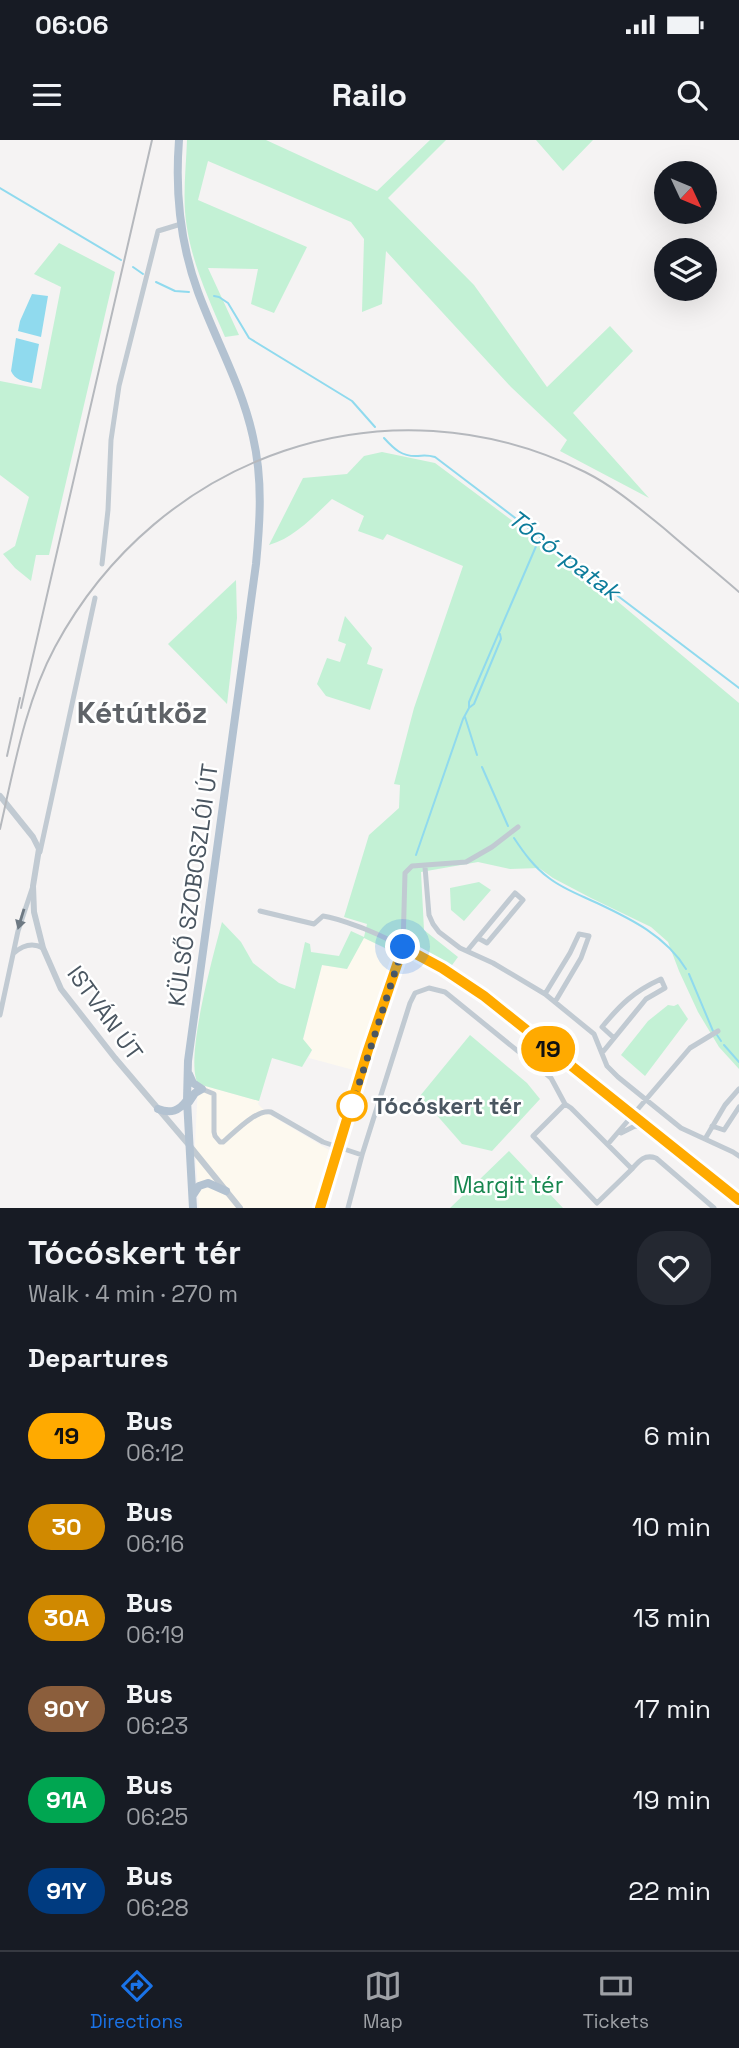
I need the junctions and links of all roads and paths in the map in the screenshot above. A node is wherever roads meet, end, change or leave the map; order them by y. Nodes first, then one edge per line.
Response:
1 (180, 140) edge
2 (181, 224) junction
3 (102, 564) dead end
4 (95, 598) dead end
5 (0, 796) edge
6 (518, 827) dead end
7 (39, 853) junction
8 (425, 867) junction
9 (33, 886) junction
10 (260, 911) dead end
11 (478, 938) junction
12 (403, 947) junction
13 (43, 948) junction
14 (467, 951) junction
15 (13, 954) junction
16 (545, 994) junction
17 (555, 1002) junction
18 (0, 1015) edge
19 (718, 1031) dead end
20 (614, 1038) junction
21 (602, 1052) junction
22 (188, 1070) junction
23 (202, 1089) junction
24 (739, 1089) edge
25 (646, 1100) junction
26 (188, 1104) junction
27 (565, 1104) junction
28 (739, 1107) edge
29 (158, 1109) junction
30 (633, 1116) junction
31 (712, 1126) junction
32 (648, 1128) junction
33 (613, 1139) junction
34 (705, 1139) junction
35 (608, 1144) junction
36 (189, 1145) junction
37 (339, 1148) junction
38 (362, 1155) junction
39 (739, 1156) edge
40 (632, 1169) junction
41 (226, 1191) junction
42 (193, 1198) junction
43 (739, 1200) edge
44 (193, 1208) edge
45 (240, 1208) edge
46 (320, 1208) edge
47 (348, 1208) edge
48 (714, 1208) edge

1 - 2 main road, KÜLSŐ SZOBOSZLÓI ÚT
2 - 3 street
2 - 22 main road, KÜLSŐ SZOBOSZLÓI ÚT
4 - 7 street, ISTVÁN ÚT
5 - 7 street
6 - 8 street
7 - 9 street, ISTVÁN ÚT
8 - 12 street
8 - 14 street
9 - 13 street, ISTVÁN ÚT
9 -> 15 street
10 - 12 street
11 - 11 street
11 - 14 street
12 - 30 street
12 - 37 street
13 - 15 street
13 - 29 street, ISTVÁN ÚT
14 - 16 street
15 - 18 street
16 - 17 street
16 - 17 street
17 - 21 street
19 - 25 street
20 - 20 street
20 - 21 street
21 - 25 street
22 - 23 main road
22 - 26 main road, KÜLSŐ SZOBOSZLÓI ÚT
23 - 26 main road
23 - 37 street
24 - 31 street
25 - 30 street
25 - 34 street
26 - 29 main road
26 - 36 main road, KÜLSŐ SZOBOSZLÓI ÚT
27 - 35 street
27 - 38 street
27 - 40 street
28 - 31 street
29 - 36 street, ISTVÁN ÚT
30 - 32 street
30 - 33 street
31 - 34 street
32 - 33 street
32 - 43 street
33 - 35 street
34 - 39 street
35 - 40 street
36 - 41 street, ISTVÁN ÚT
36 - 42 main road, KÜLSŐ SZOBOSZLÓI ÚT
37 - 38 street
37 - 46 street
38 - 47 street
40 - 48 street
41 - 42 main road
41 - 45 street, ISTVÁN ÚT
42 - 44 main road, KÜLSŐ SZOBOSZLÓI ÚT

